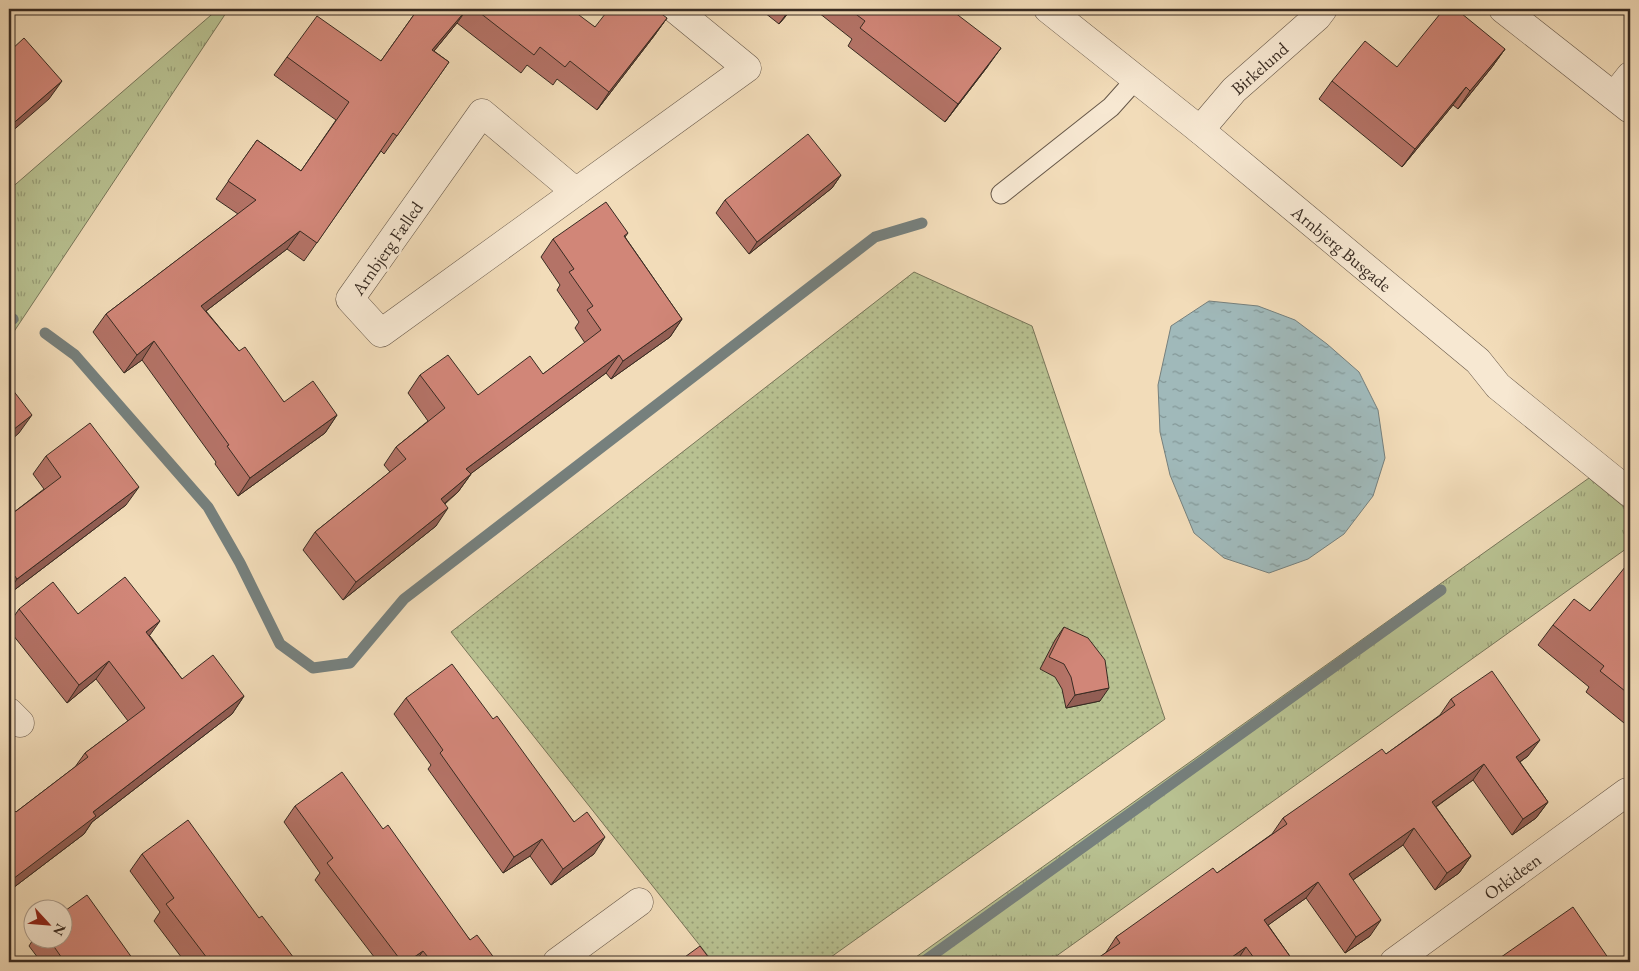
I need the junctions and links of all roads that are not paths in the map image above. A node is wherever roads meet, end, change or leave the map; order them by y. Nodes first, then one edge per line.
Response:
1 (674, 9) edge
2 (1048, 9) edge
3 (1323, 9) edge
4 (1503, 9) edge
5 (1136, 79) junction
6 (1625, 93) edge
7 (1200, 130) junction
8 (576, 192) junction
9 (1001, 194) dead end
10 (1630, 493) edge
11 (1630, 795) edge
12 (638, 902) dead end
13 (557, 962) edge
14 (1394, 962) edge

1 - 8 street, Arnbjerg Fælled
2 - 5 street, Arnbjerg Busgade
3 - 7 street, Birkelund
4 - 6 street
5 - 7 street, Arnbjerg Busgade
5 - 9 lane
7 - 10 street, Arnbjerg Busgade
8 - 8 street, Arnbjerg Fælled
11 - 14 street, Orkideen
12 - 13 street

